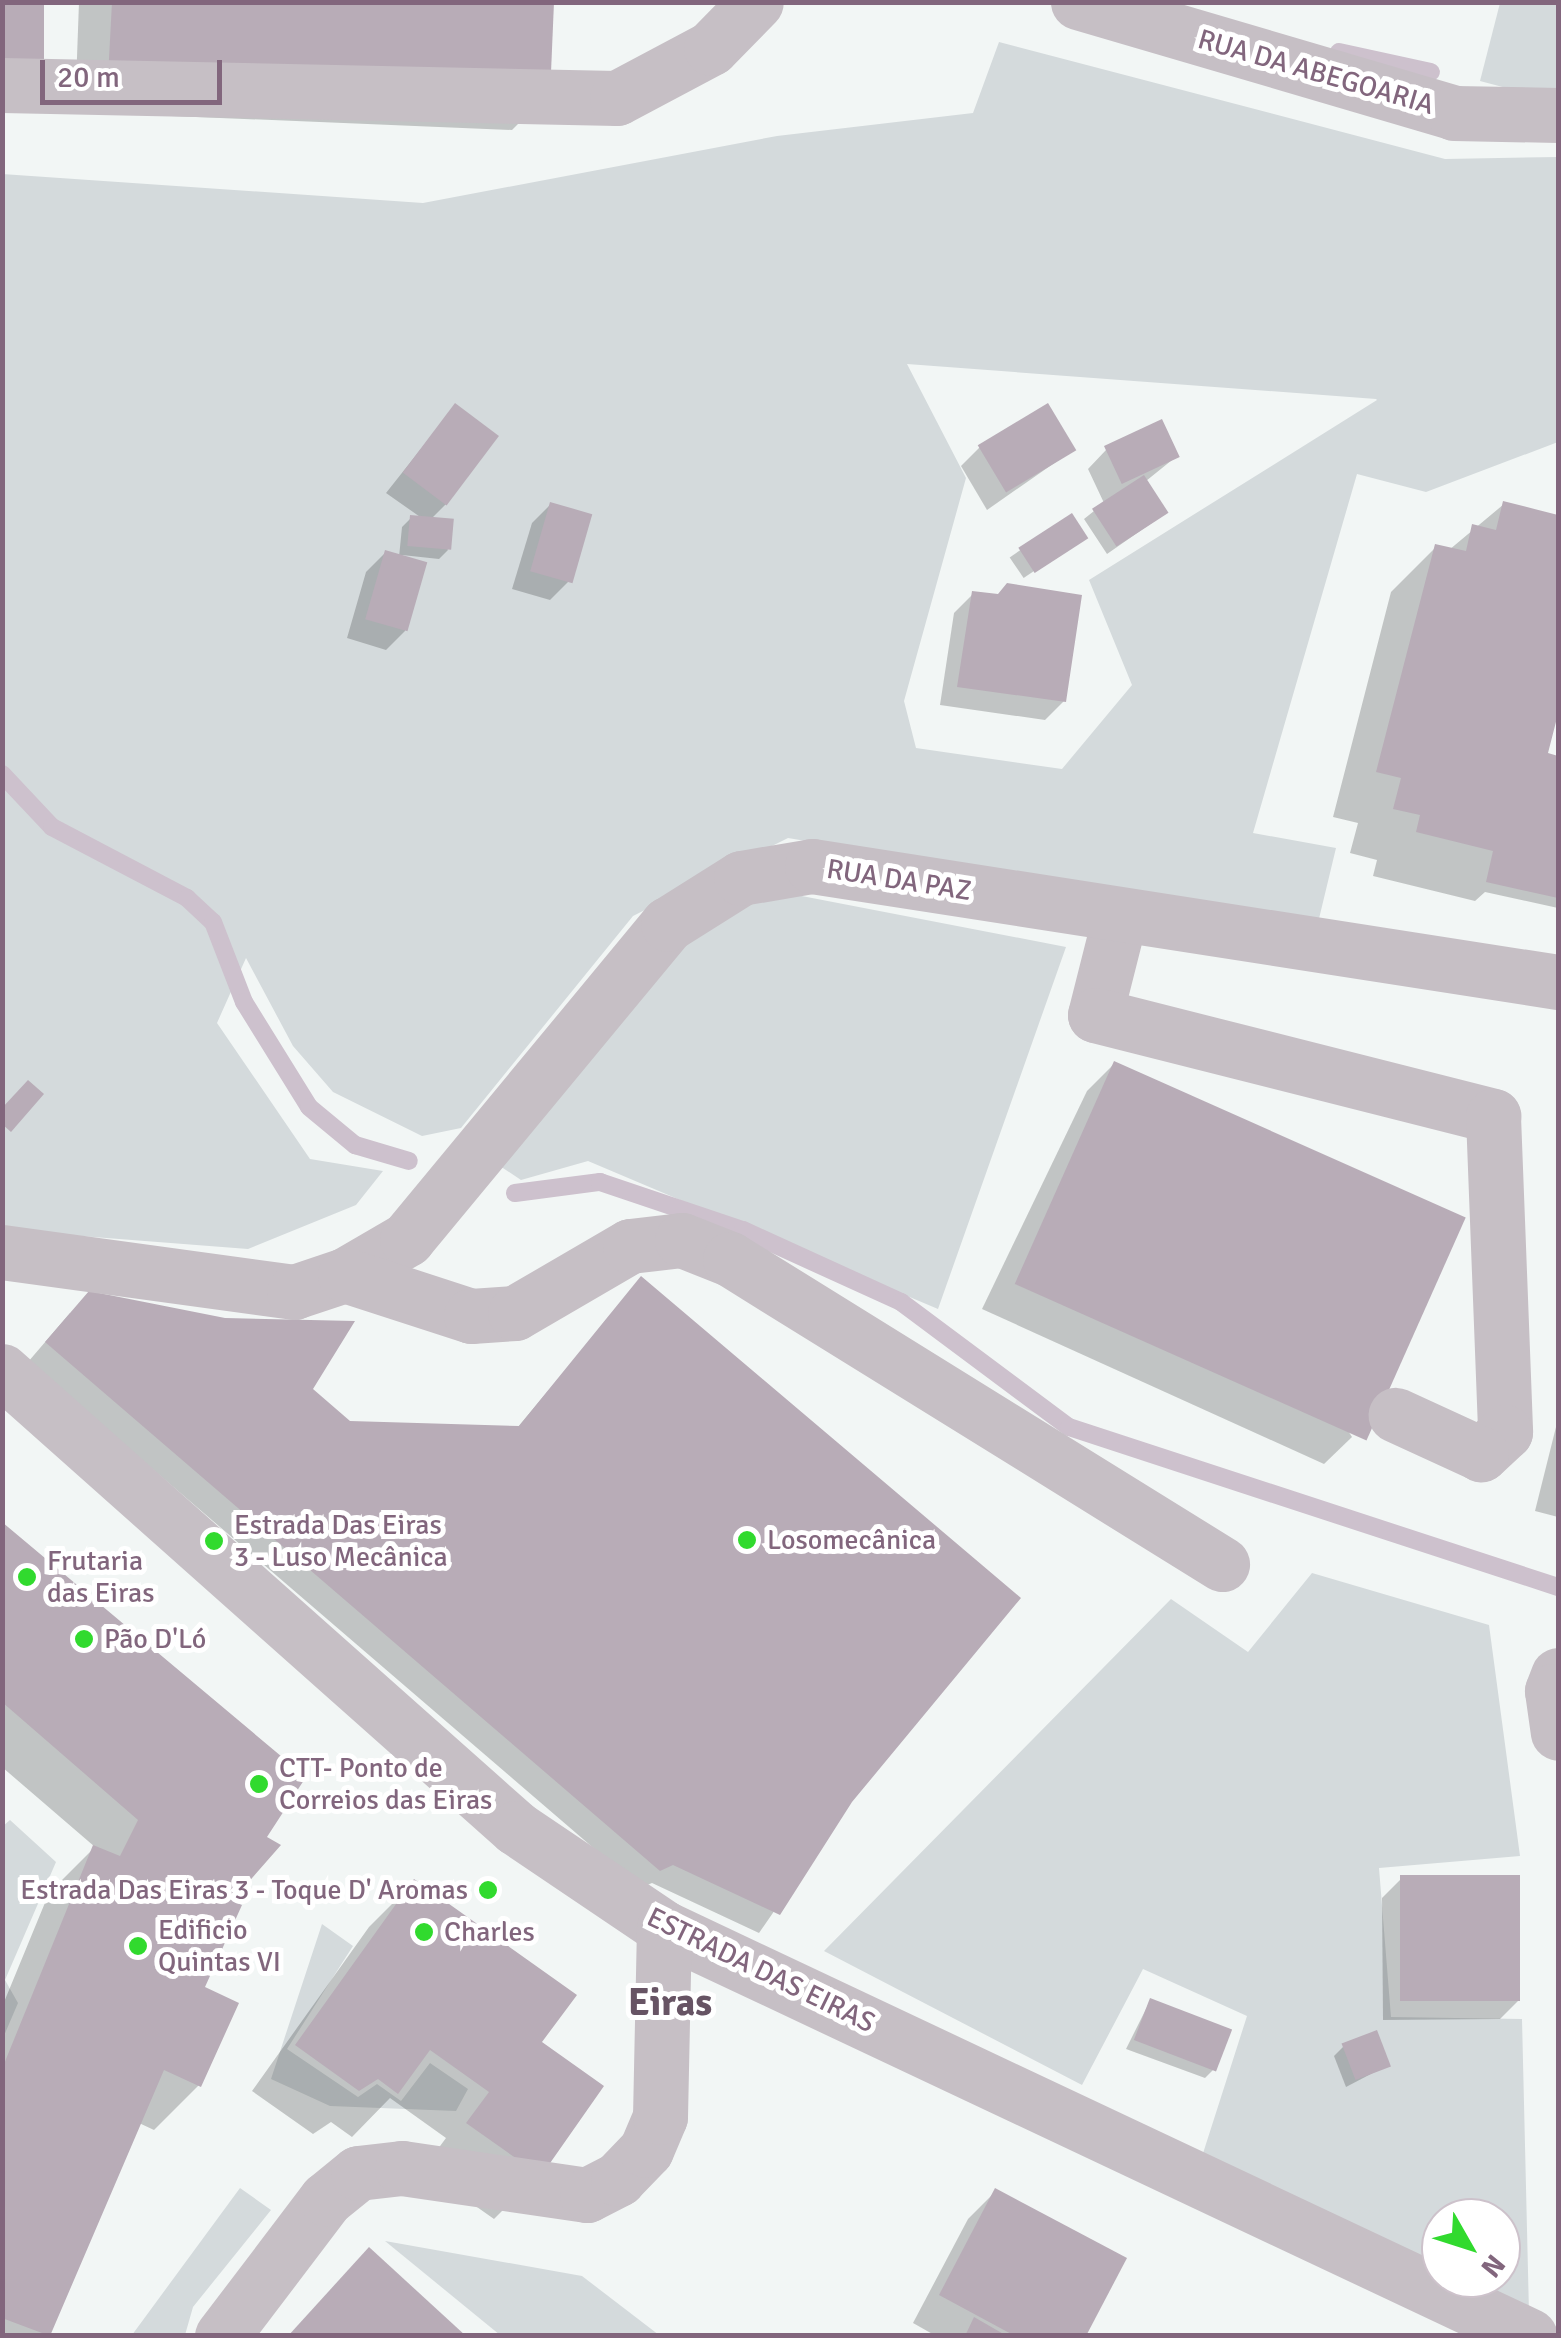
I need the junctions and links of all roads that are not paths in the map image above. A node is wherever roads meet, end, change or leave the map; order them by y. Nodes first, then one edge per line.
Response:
1 (756, 2) edge
2 (1078, 2) edge
3 (2, 85) edge
4 (1558, 114) edge
5 (1120, 916) junction
6 (1558, 982) edge
7 (2, 1252) edge
8 (344, 1275) junction
9 (2, 1371) edge
10 (1396, 1415) dead end
11 (1222, 1564) dead end
12 (1558, 1675) edge
13 (1558, 1734) edge
14 (664, 1928) junction
15 (222, 2336) edge
16 (1530, 2336) edge

1 - 3 street
2 - 4 street, RUA DA ABEGOARIA
5 - 6 street, RUA DA PAZ
5 - 8 street, RUA DA PAZ
5 - 10 street
7 - 8 street, RUA DA PAZ
8 - 11 street
9 - 14 street, ESTRADA DAS EIRAS
12 - 13 street
14 - 15 street
14 - 16 street, ESTRADA DAS EIRAS

